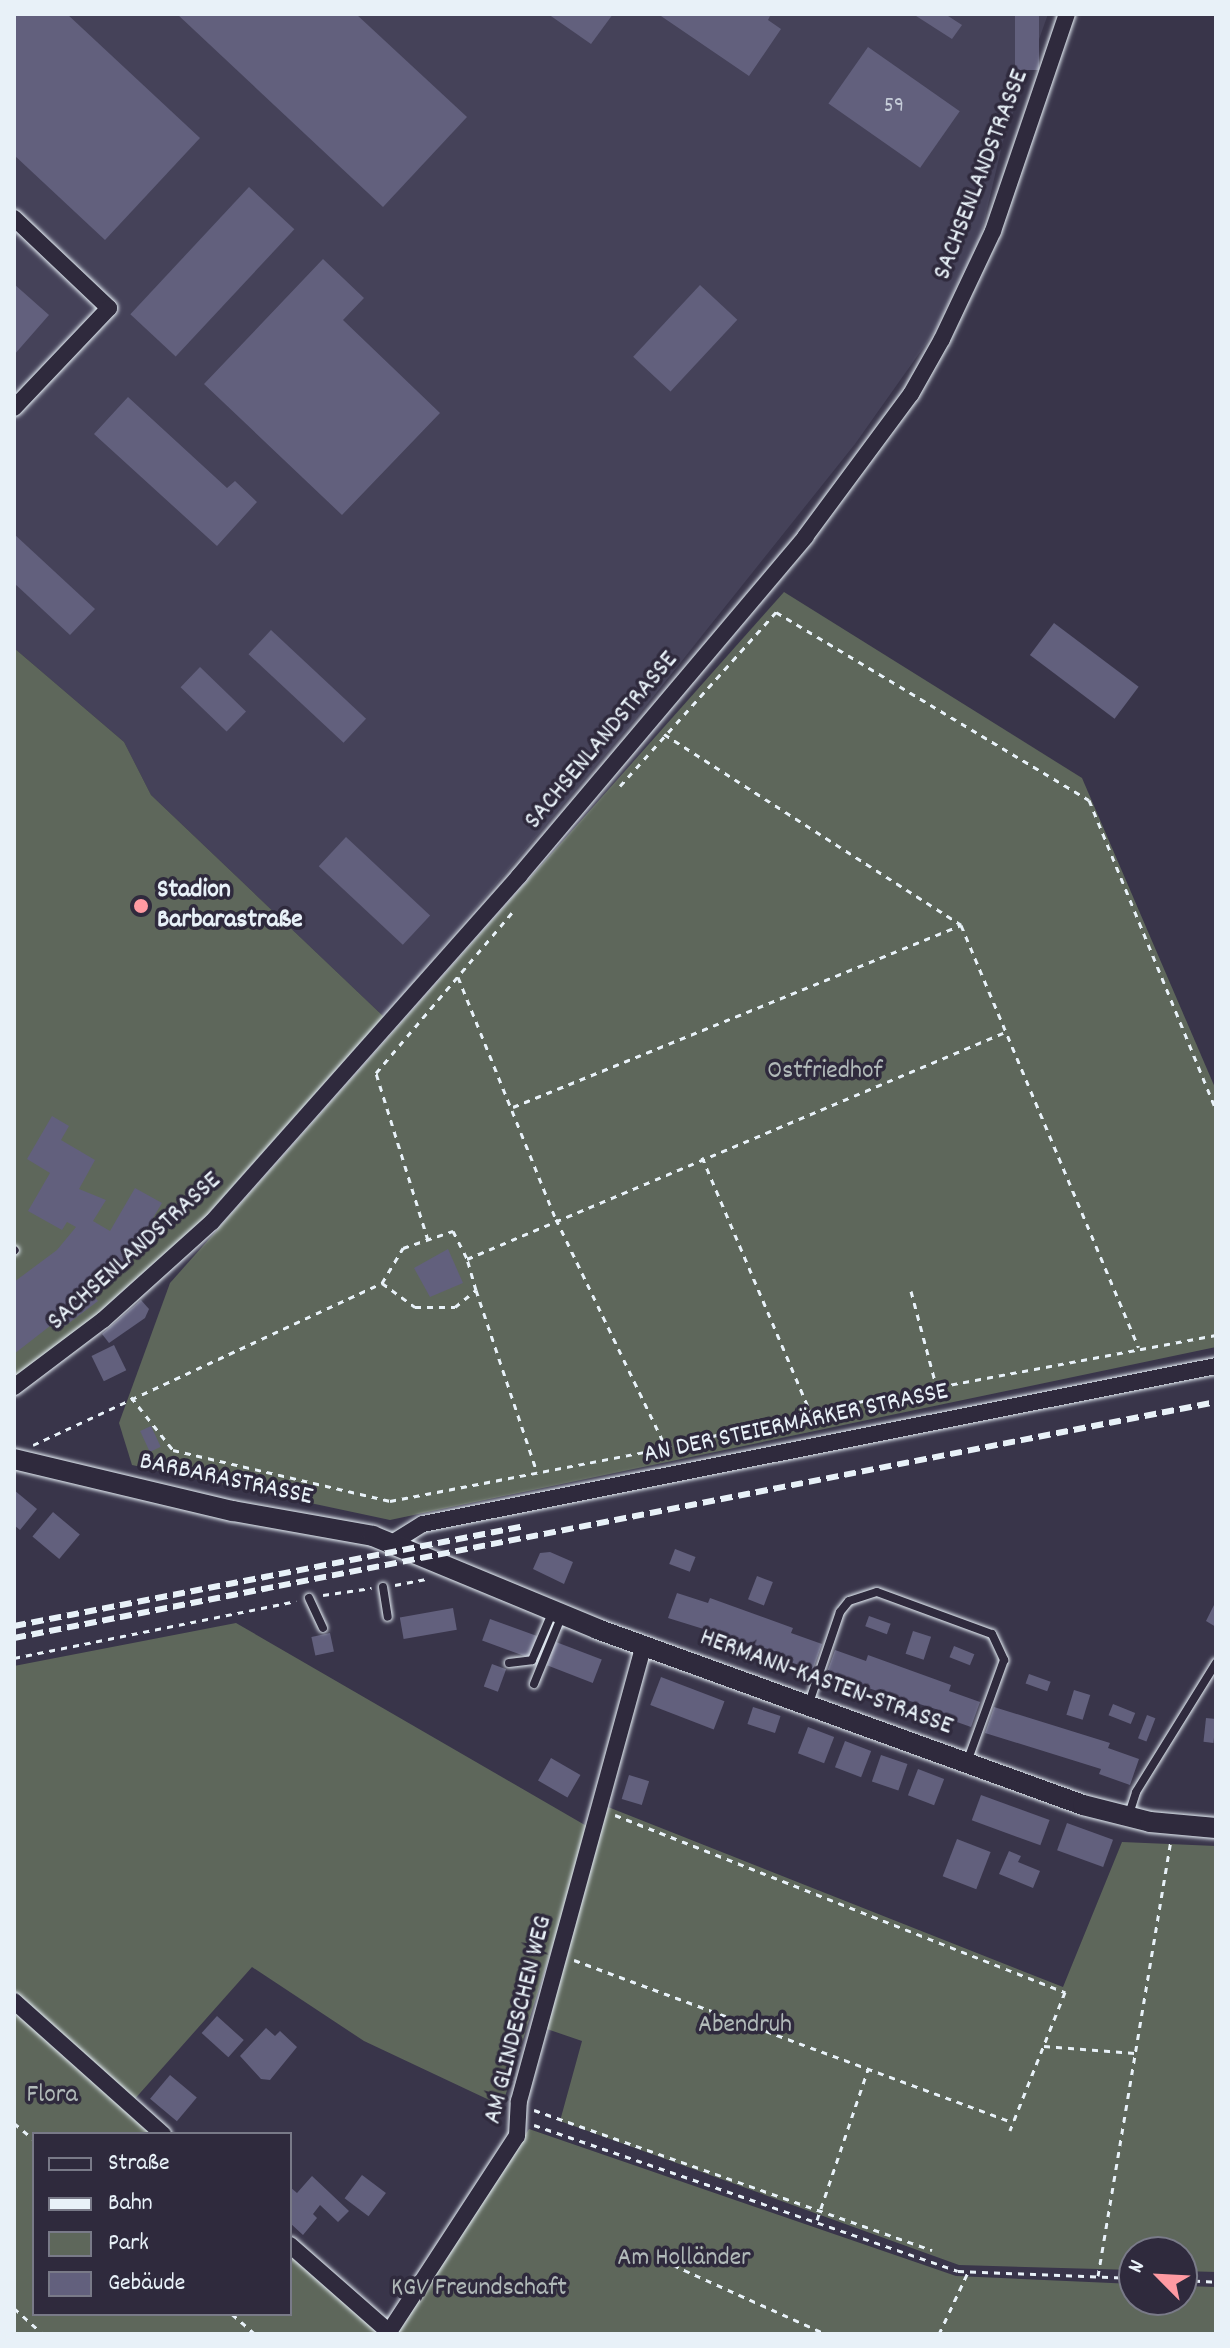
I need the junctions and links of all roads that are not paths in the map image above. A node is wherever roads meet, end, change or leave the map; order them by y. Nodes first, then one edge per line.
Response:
1 (1067, 14) edge
2 (14, 218) edge
3 (14, 408) edge
4 (1216, 1366) edge
5 (14, 1387) edge
6 (17, 1459) edge
7 (392, 1543) junction
8 (425, 1557) joint
9 (383, 1587) road end
10 (309, 1598) road end
11 (557, 1614) junction
12 (388, 1617) dead end
13 (323, 1628) dead end
14 (644, 1645) junction
15 (509, 1663) dead end
16 (1216, 1663) edge
17 (534, 1684) dead end
18 (809, 1703) junction
19 (967, 1763) junction
20 (1128, 1819) junction
21 (1216, 1828) edge
22 (14, 2001) edge
23 (161, 2132) edge
24 (292, 2247) edge
25 (389, 2332) edge

1 - 5 street, SACHSENLANDSTRASSE
2 - 3 street
4 - 7 street, AN DER STEIERMÄRKER STRASSE
6 - 7 street, BARBARASTRASSE
7 - 8 street, BARBARASTRASSE
8 - 11 street, HERMANN-KASTEN-STRASSE
9 - 12 lane
10 - 13 lane
11 - 14 street, HERMANN-KASTEN-STRASSE
11 - 15 lane
11 - 17 lane
14 - 18 street, HERMANN-KASTEN-STRASSE
14 - 25 street, AM GLINDESCHEN WEG
16 - 20 lane
18 - 19 street, HERMANN-KASTEN-STRASSE
18 - 19 lane
19 - 20 street, HERMANN-KASTEN-STRASSE
20 - 21 street, HERMANN-KASTEN-STRASSE
22 - 23 street
24 - 25 street

